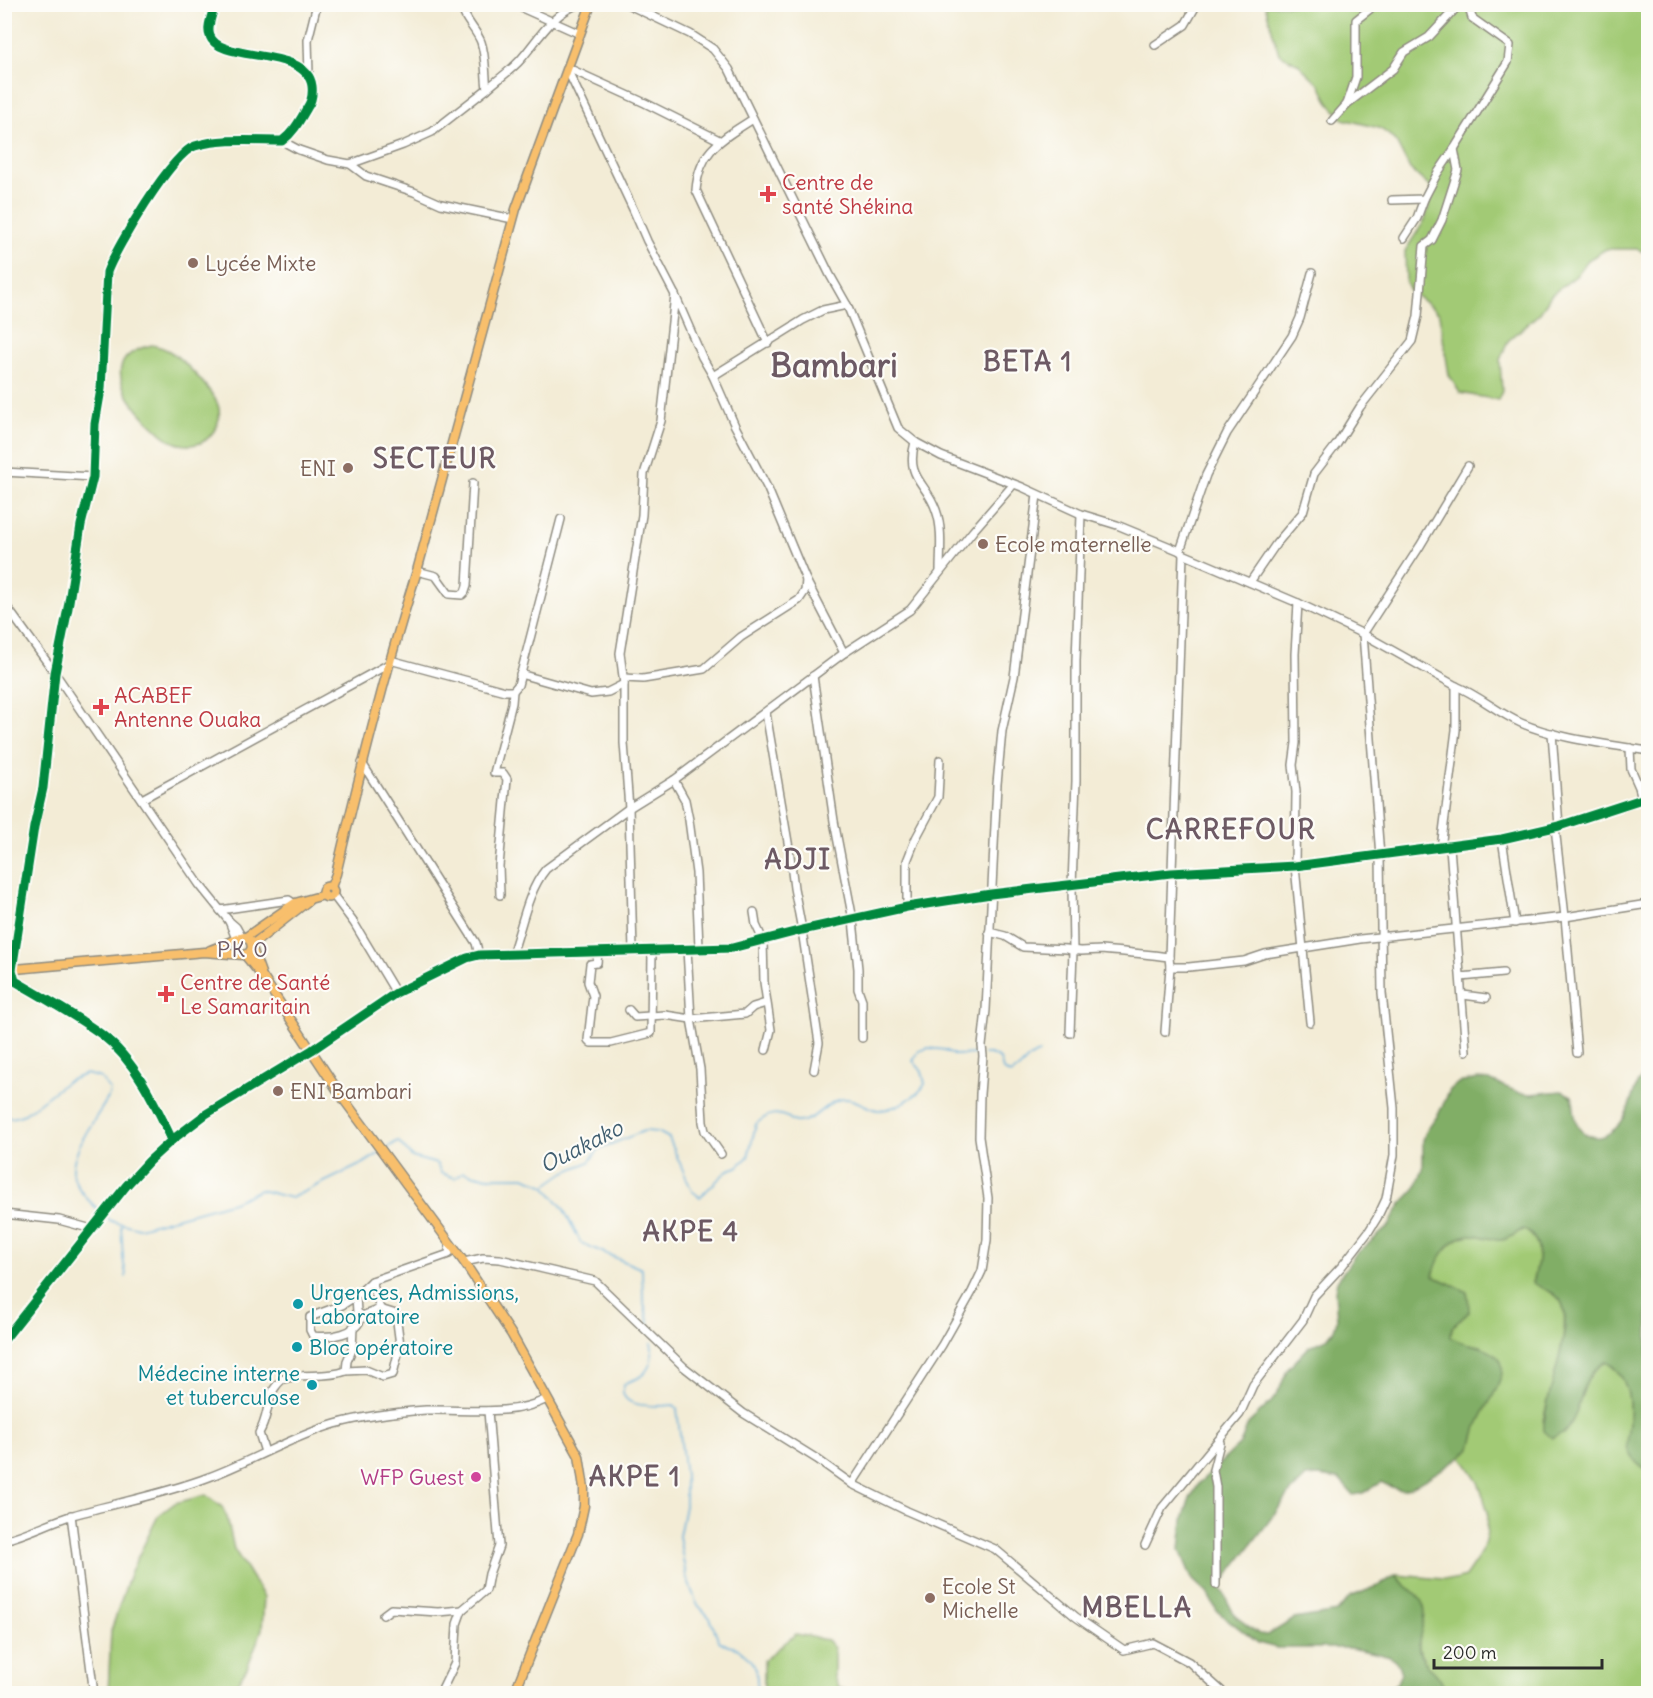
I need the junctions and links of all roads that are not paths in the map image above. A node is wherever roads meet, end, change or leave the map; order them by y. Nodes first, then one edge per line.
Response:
1 (215, 4) edge
2 (317, 4) edge
3 (460, 4) edge
4 (513, 4) edge
5 (579, 4) edge
6 (591, 4) edge
7 (627, 4) edge
8 (1197, 4) edge
9 (1370, 4) edge
10 (1468, 5) edge
11 (1456, 6) edge
12 (552, 21) junction
13 (580, 34) junction
14 (1155, 45) dead end
15 (568, 69) junction
16 (309, 75) junction
17 (487, 89) junction
18 (1347, 104) junction
19 (753, 119) junction
20 (1332, 121) dead end
21 (719, 140) junction
22 (282, 141) junction
23 (1454, 149) junction
24 (350, 164) junction
25 (1424, 199) junction
26 (1392, 200) dead end
27 (513, 219) junction
28 (1404, 238) dead end
29 (1312, 273) dead end
30 (675, 296) junction
31 (847, 305) junction
32 (768, 343) junction
33 (713, 376) junction
34 (915, 442) junction
35 (1468, 466) dead end
36 (4, 472) edge
37 (93, 477) junction
38 (473, 483) dead end
39 (1013, 485) junction
40 (1037, 495) junction
41 (1082, 514) junction
42 (561, 519) dead end
43 (1182, 553) junction
44 (417, 571) junction
45 (940, 571) junction
46 (806, 580) junction
47 (1250, 582) junction
48 (4, 603) edge
49 (1298, 603) junction
50 (1363, 634) junction
51 (844, 653) junction
52 (389, 662) junction
53 (55, 673) junction
54 (520, 674) junction
55 (813, 676) junction
56 (624, 681) junction
57 (1456, 686) junction
58 (513, 691) junction
59 (766, 713) junction
60 (1552, 733) junction
61 (1630, 748) junction
62 (1648, 752) edge
63 (940, 760) dead end
64 (362, 763) junction
65 (674, 780) junction
66 (1645, 798) edge
67 (142, 799) junction
68 (629, 808) junction
69 (1557, 826) junction
70 (1502, 839) junction
71 (1450, 847) junction
72 (1441, 848) junction
73 (1380, 856) junction
74 (1295, 866) junction
75 (1171, 873) junction
76 (1072, 885) junction
77 (329, 892) junction
78 (991, 894) junction
79 (500, 895) dead end
80 (1648, 904) edge
81 (296, 906) junction
82 (907, 907) junction
83 (220, 910) junction
84 (754, 912) dead end
85 (281, 916) junction
86 (1565, 917) junction
87 (853, 920) junction
88 (1515, 923) junction
89 (1458, 929) junction
90 (802, 930) junction
91 (989, 932) junction
92 (1382, 937) junction
93 (239, 938) junction
94 (763, 940) junction
95 (252, 947) junction
96 (699, 948) junction
97 (1302, 948) junction
98 (687, 949) junction
99 (633, 951) junction
100 (652, 951) junction
101 (1073, 951) junction
102 (204, 952) junction
103 (598, 952) junction
104 (512, 954) junction
105 (242, 955) junction
106 (479, 955) junction
107 (1169, 957) junction
108 (1170, 967) junction
109 (8, 970) edge
110 (1503, 974) dead end
111 (262, 976) junction
112 (1461, 978) junction
113 (396, 993) junction
114 (1462, 995) junction
115 (1486, 998) dead end
116 (766, 1003) junction
117 (629, 1010) dead end
118 (651, 1016) junction
119 (691, 1019) junction
120 (1310, 1022) dead end
121 (1165, 1032) dead end
122 (1070, 1034) dead end
123 (862, 1038) dead end
124 (312, 1050) junction
125 (765, 1050) dead end
126 (1466, 1051) dead end
127 (1577, 1053) dead end
128 (814, 1070) dead end
129 (172, 1140) junction
130 (721, 1154) dead end
131 (4, 1214) edge
132 (92, 1229) junction
133 (450, 1243) junction
134 (464, 1262) junction
135 (372, 1281) junction
136 (357, 1296) junction
137 (381, 1309) junction
138 (362, 1316) junction
139 (353, 1327) junction
140 (4, 1340) edge
141 (346, 1371) junction
142 (547, 1399) junction
143 (488, 1411) junction
144 (1221, 1440) junction
145 (265, 1452) junction
146 (852, 1484) junction
147 (71, 1515) junction
148 (4, 1540) edge
149 (1145, 1545) dead end
150 (1216, 1585) dead end
151 (462, 1610) junction
152 (383, 1615) dead end
153 (94, 1694) edge
154 (440, 1694) edge
155 (514, 1694) edge
156 (1225, 1694) edge

1 - 16 street
2 - 16 street
3 - 17 street
4 - 12 street
5 - 12 street
6 - 13 main road
7 - 19 street
8 - 14 street
9 - 18 street
10 - 11 street
10 - 23 street
11 - 18 street
12 - 13 street
12 - 17 street
13 - 15 main road
15 - 21 street
15 - 27 main road
15 - 30 street
16 - 22 street
17 - 24 street
18 - 20 street
19 - 21 street
19 - 31 street
21 - 32 street
22 - 24 street
22 - 37 street
23 - 25 street
23 - 47 street
24 - 27 street
25 - 26 street
25 - 28 street
27 - 44 main road
29 - 43 street
30 - 33 street
30 - 56 street
31 - 32 street
31 - 34 street
32 - 33 street
33 - 46 street
34 - 39 street
34 - 45 street
35 - 50 street
36 - 37 street
37 - 53 street
38 - 44 street
39 - 40 street
39 - 45 street
40 - 41 street
40 - 78 street
41 - 43 street
41 - 76 street
42 - 54 street
43 - 47 street
43 - 75 street
44 - 52 main road
45 - 51 street
46 - 51 street
46 - 56 street
47 - 49 street
48 - 53 street
49 - 50 street
49 - 74 street
50 - 57 street
50 - 73 street
51 - 55 street
52 - 58 street
52 - 64 main road
52 - 67 street
53 - 67 street
53 - 109 street
54 - 56 street
54 - 58 street
55 - 59 street
55 - 87 street
56 - 68 street
57 - 60 street
57 - 72 street
58 - 79 street
59 - 65 street
59 - 90 street
60 - 61 street
60 - 69 street
61 - 62 street
61 - 66 street
63 - 82 street
64 - 77 main road
64 - 106 street
65 - 68 street
65 - 96 street
66 - 69 street
67 - 83 street
68 - 99 street
68 - 104 street
69 - 70 street
69 - 86 street
70 - 71 street
70 - 88 street
71 - 72 street
71 - 89 street
72 - 73 street
73 - 74 street
73 - 92 street
74 - 75 street
74 - 97 street
75 - 76 street
75 - 107 street
76 - 78 street
76 - 101 street
77 - 81 main road
77 - 113 street
78 - 82 street
78 - 91 street
80 - 86 street
81 - 83 street
81 - 85 main road
82 - 87 street
83 - 93 street
84 - 94 street
85 - 93 main road
85 - 95 main road
86 - 88 street
86 - 127 street
87 - 90 street
87 - 123 street
88 - 89 street
89 - 92 street
89 - 112 street
90 - 94 street
90 - 128 street
91 - 101 street
91 - 146 street
92 - 97 street
92 - 144 street
93 - 95 main road
93 - 102 main road
93 - 105 main road
94 - 96 street
94 - 116 street
95 - 105 main road
95 - 111 main road
96 - 98 street
97 - 108 street
97 - 120 street
98 - 100 street
98 - 119 street
99 - 100 street
99 - 103 street
100 - 118 street
101 - 107 street
101 - 122 street
102 - 105 main road
102 - 109 main road
103 - 104 street
103 - 118 street
104 - 106 street
105 - 111 main road
106 - 113 street
107 - 108 street
108 - 121 street
109 - 129 street
110 - 112 street
111 - 124 main road
112 - 114 street
113 - 124 street
114 - 115 street
114 - 126 street
116 - 119 street
116 - 125 street
117 - 118 street
118 - 119 street
119 - 130 street
124 - 129 street
124 - 133 main road
129 - 132 street
131 - 132 street
132 - 140 street
133 - 134 main road
133 - 135 street
134 - 142 main road
134 - 146 street
135 - 136 street
135 - 137 street
136 - 138 street
136 - 139 street
137 - 138 street
137 - 141 street
138 - 139 street
139 - 141 street
141 - 145 street
142 - 143 street
142 - 155 main road
143 - 145 street
143 - 151 street
144 - 149 street
144 - 150 street
145 - 147 street
146 - 156 street
147 - 148 street
147 - 153 street
151 - 152 street
151 - 154 street

